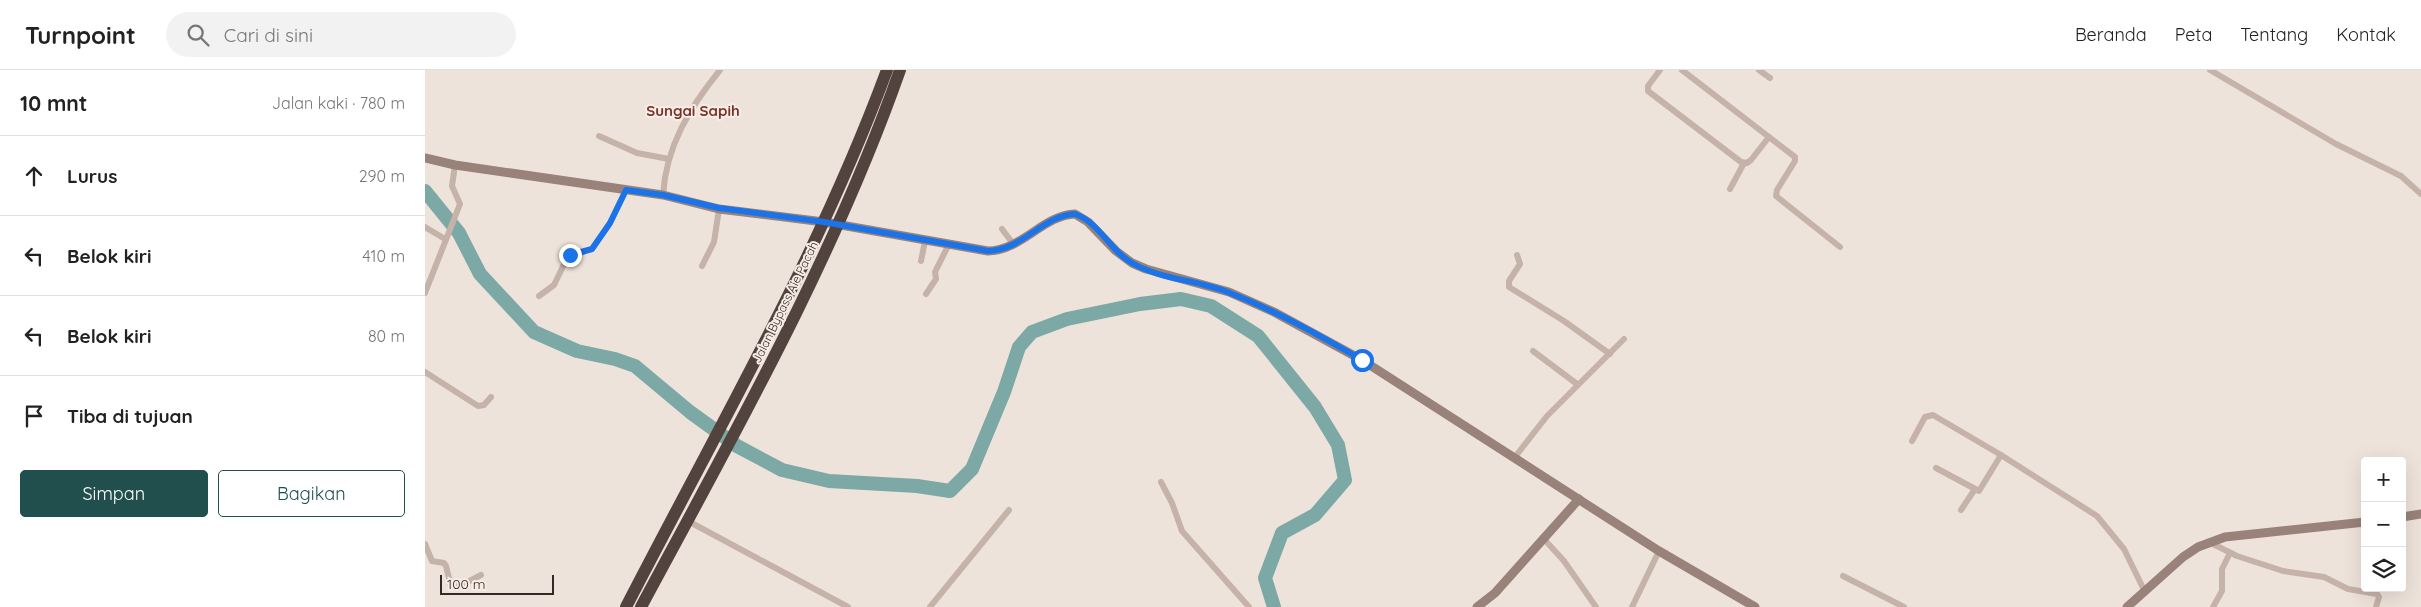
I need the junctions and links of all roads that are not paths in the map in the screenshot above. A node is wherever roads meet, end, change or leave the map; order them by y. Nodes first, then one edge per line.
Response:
1 (720, 70) edge
2 (887, 70) edge
3 (900, 70) edge
4 (1660, 70) edge
5 (1681, 70) edge
6 (1759, 70) edge
7 (2210, 70) edge
8 (1771, 78) dead end
9 (599, 136) dead end
10 (1769, 137) junction
11 (425, 158) edge
12 (669, 159) junction
13 (1744, 164) junction
14 (455, 165) junction
15 (1730, 189) dead end
16 (626, 190) junction
17 (2421, 194) edge
18 (663, 195) junction
19 (719, 208) junction
20 (824, 222) junction
21 (839, 225) junction
22 (425, 227) edge
23 (1002, 229) dead end
24 (446, 236) junction
25 (925, 241) junction
26 (949, 244) junction
27 (1014, 245) junction
28 (1840, 247) dead end
29 (1517, 255) dead end
30 (921, 261) dead end
31 (702, 266) dead end
32 (425, 293) edge
33 (927, 294) dead end
34 (539, 296) dead end
35 (1624, 339) dead end
36 (1533, 351) dead end
37 (1610, 354) junction
38 (425, 372) edge
39 (1577, 384) junction
40 (491, 397) dead end
41 (1912, 441) dead end
42 (2001, 455) junction
43 (1515, 457) junction
44 (1936, 468) dead end
45 (1161, 482) dead end
46 (1975, 489) junction
47 (1579, 499) junction
48 (1009, 510) dead end
49 (1961, 510) dead end
50 (2421, 514) edge
51 (2406, 516) edge
52 (688, 521) junction
53 (2361, 522) edge
54 (1544, 539) junction
55 (2209, 542) junction
56 (425, 544) edge
57 (1659, 551) junction
58 (2230, 553) junction
59 (481, 575) dead end
60 (1843, 576) dead end
61 (2145, 592) junction
62 (2133, 605) edge
63 (626, 607) edge
64 (641, 607) edge
65 (848, 607) edge
66 (930, 607) edge
67 (1249, 607) edge
68 (1477, 607) edge
69 (1596, 607) edge
70 (1632, 607) edge
71 (1755, 607) edge
72 (1903, 607) edge
73 (2213, 607) edge
74 (2376, 607) edge

1 - 12 street
2 - 20 highway, Jalan Bypass Aie Pacah
3 - 21 highway, Jalan Bypass Aie Pacah
4 - 13 street
5 - 10 street
6 - 8 street
7 - 17 street
9 - 12 street
10 - 13 street
10 - 28 street
11 - 14 street
12 - 18 street
13 - 15 street
14 - 16 street
14 - 24 street
16 - 18 street
16 - 34 street
18 - 19 street
19 - 20 street
19 - 31 street
20 - 21 street
20 - 63 highway, Jalan Bypass Aie Pacah
21 - 25 street
21 - 52 highway, Jalan Bypass Aie Pacah
22 - 24 street
23 - 27 street
24 - 32 street
25 - 26 street
25 - 30 street
26 - 27 street
26 - 33 street
27 - 43 street
29 - 37 street
35 - 37 street
36 - 39 street
37 - 39 street
38 - 40 street
39 - 43 street
41 - 42 street
42 - 46 street
42 - 61 street
43 - 47 street
44 - 46 street
45 - 67 street
46 - 49 street
47 - 54 street
47 - 57 street
48 - 66 street
50 - 51 street
52 - 64 highway
52 - 65 street
53 - 55 street
54 - 68 street
54 - 69 street
55 - 58 street
55 - 61 street
56 - 59 street
57 - 70 street
57 - 71 street
58 - 73 street
58 - 74 street
60 - 72 street
61 - 62 street

